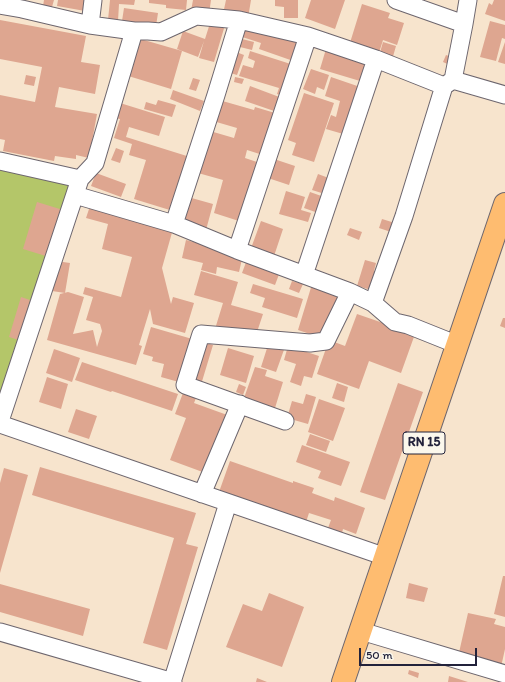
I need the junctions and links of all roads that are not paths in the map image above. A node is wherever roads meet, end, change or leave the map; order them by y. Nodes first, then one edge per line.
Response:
1 (93, 0) edge
2 (396, 0) edge
3 (468, 0) edge
4 (0, 5) edge
5 (239, 20) junction
6 (464, 24) junction
7 (90, 25) junction
8 (134, 31) junction
9 (308, 36) junction
10 (376, 59) junction
11 (448, 83) junction
12 (505, 95) edge
13 (0, 161) edge
14 (77, 187) junction
15 (505, 204) edge
16 (174, 224) junction
17 (501, 231) edge
18 (237, 250) junction
19 (304, 275) junction
20 (350, 292) junction
21 (373, 303) junction
22 (458, 345) junction
23 (240, 404) junction
24 (285, 421) dead end
25 (0, 423) edge
26 (202, 494) junction
27 (228, 503) junction
28 (386, 557) junction
29 (361, 631) junction
30 (0, 632) edge
31 (505, 674) edge
32 (173, 682) edge
33 (343, 682) edge

1 - 7 street
2 - 6 street
3 - 6 street
4 - 7 street
5 - 8 street
5 - 9 street
5 - 16 street
6 - 11 street
7 - 8 street
8 - 14 street
9 - 10 street
9 - 18 street
10 - 11 street
10 - 19 street
11 - 12 street
11 - 21 street
13 - 14 street
14 - 16 street
14 - 25 street
15 - 17 main road, RN 15
16 - 18 street
17 - 22 main road, RN 15
18 - 19 street
19 - 20 street
20 - 21 street
20 - 23 street
21 - 22 street
22 - 28 main road, RN 15
23 - 24 street
23 - 26 street
25 - 26 street
26 - 27 street
27 - 28 street
27 - 32 street
28 - 29 main road, RN 15
29 - 31 street
29 - 33 main road, RN 15
30 - 32 street

